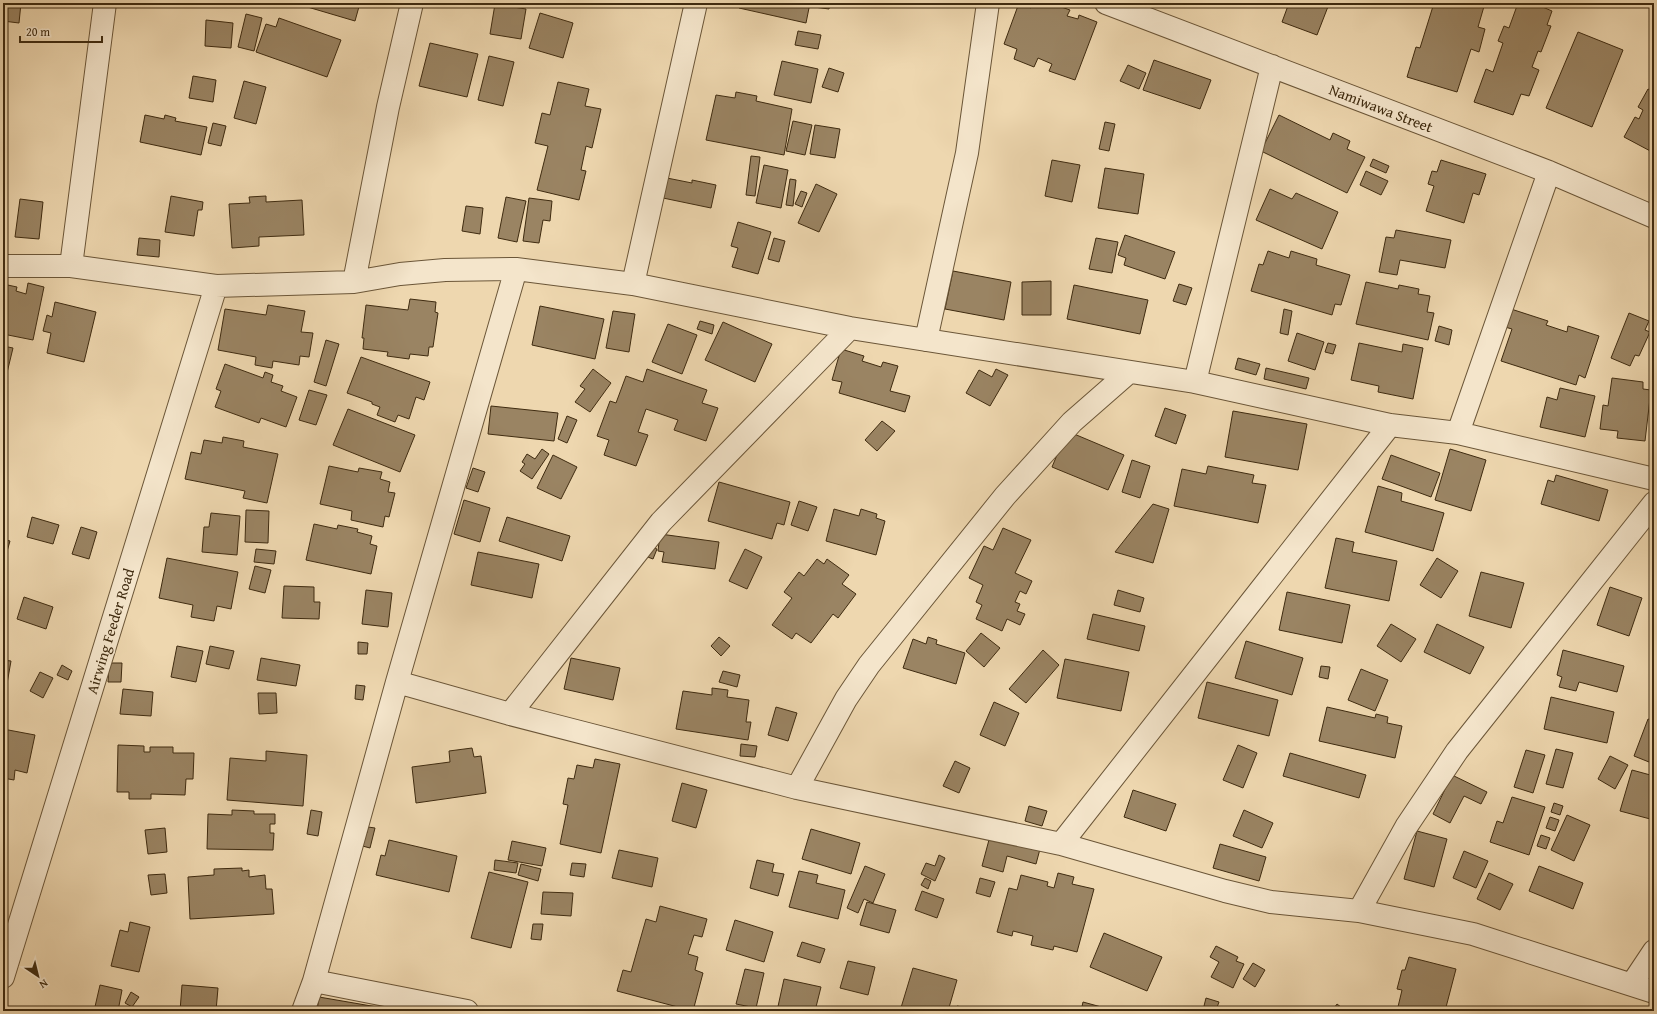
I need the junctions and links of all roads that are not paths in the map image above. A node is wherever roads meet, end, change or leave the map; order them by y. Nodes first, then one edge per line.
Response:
1 (105, 3) edge
2 (412, 3) edge
3 (696, 3) edge
4 (988, 3) edge
5 (1106, 3) edge
6 (1272, 66) junction
7 (1549, 172) junction
8 (1654, 217) edge
9 (3, 266) edge
10 (71, 266) junction
11 (516, 269) junction
12 (354, 282) junction
13 (633, 284) junction
14 (216, 286) junction
15 (850, 328) junction
16 (926, 340) junction
17 (1128, 372) junction
18 (1195, 382) junction
19 (1390, 425) junction
20 (1458, 433) junction
21 (1654, 479) edge
22 (1654, 503) edge
23 (397, 682) junction
24 (510, 714) junction
25 (797, 788) junction
26 (1061, 844) junction
27 (1360, 911) junction
28 (1654, 951) edge
29 (3, 977) edge
30 (314, 981) junction
31 (1632, 984) junction
32 (1654, 992) edge
33 (303, 1011) edge
34 (467, 1011) edge

1 - 10 street
2 - 12 street
3 - 13 street
4 - 16 street
5 - 6 street, Namiwawa Street
6 - 7 street, Namiwawa Street
6 - 18 street
7 - 8 street, Namiwawa Street
7 - 20 street
9 - 10 street
10 - 14 street
11 - 12 street
11 - 13 street
11 - 23 street
12 - 14 street
13 - 15 street
14 - 29 street, Airwing Feeder Road
15 - 16 street
15 - 24 street
16 - 17 street
17 - 18 street
17 - 25 street
18 - 19 street
19 - 20 street
19 - 26 street
20 - 21 street
22 - 27 street
23 - 24 street
23 - 30 street
24 - 25 street
25 - 26 street
26 - 27 street
27 - 31 street
28 - 31 street
30 - 33 street
30 - 34 street
31 - 32 street

